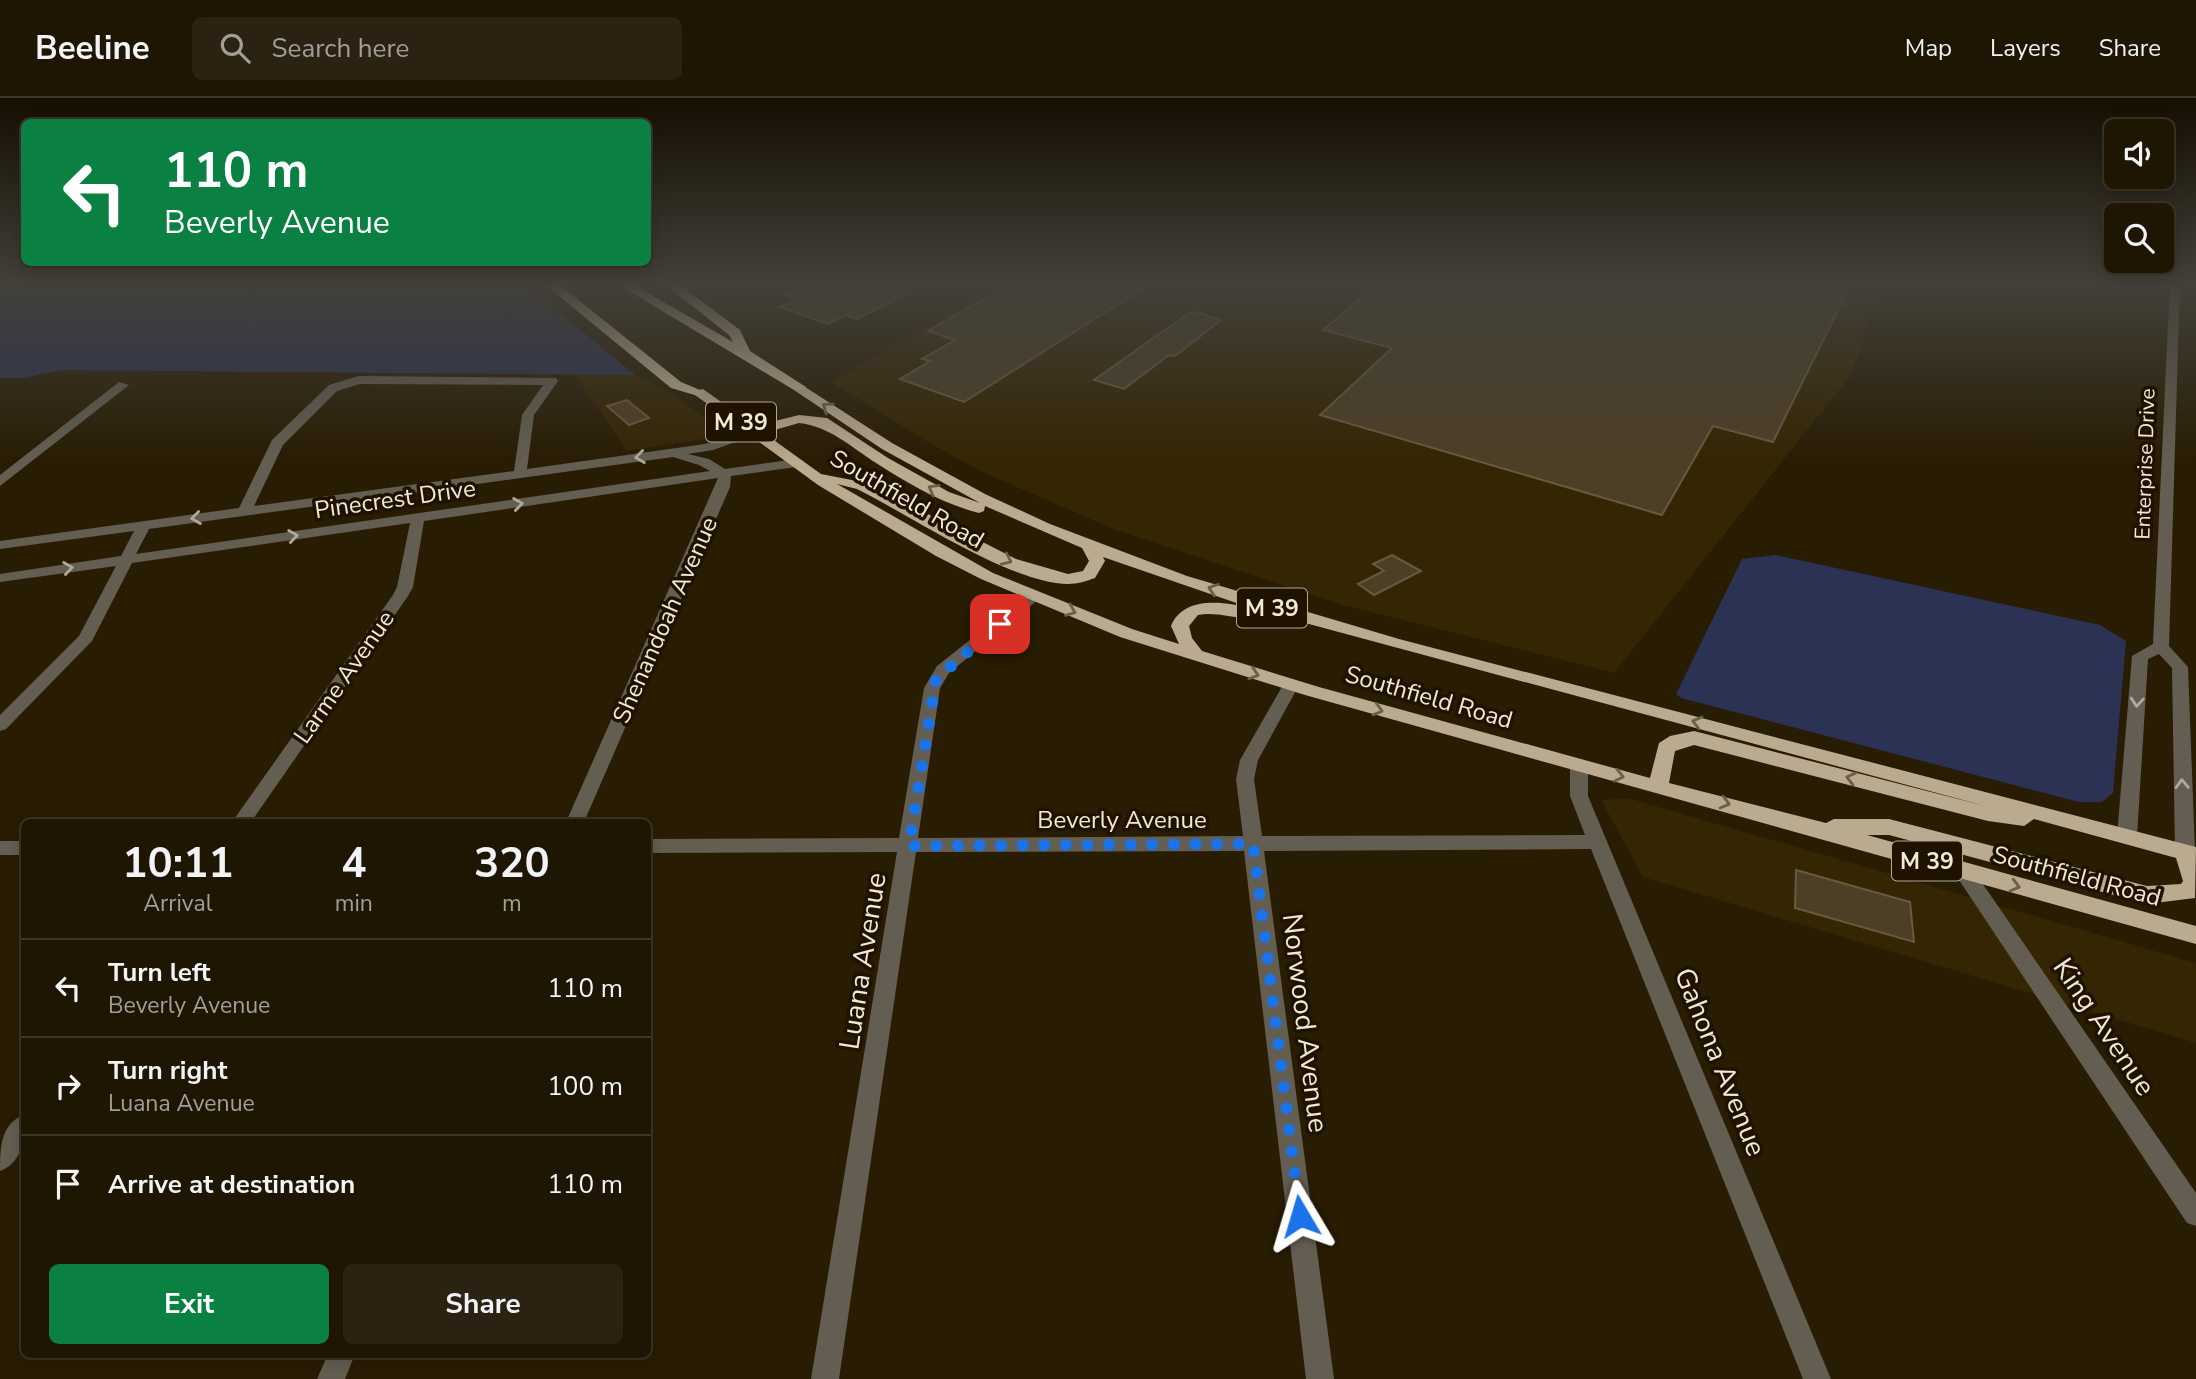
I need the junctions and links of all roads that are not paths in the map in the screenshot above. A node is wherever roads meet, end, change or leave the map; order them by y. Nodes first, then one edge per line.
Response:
1 (622, 342) edge
2 (640, 342) edge
3 (724, 342) edge
4 (740, 342) edge
5 (2173, 342) edge
6 (745, 352) junction
7 (123, 385) dead end
8 (799, 387) joint
9 (698, 392) junction
10 (754, 431) junction
11 (667, 454) junction
12 (796, 463) junction
13 (520, 474) junction
14 (811, 474) junction
15 (725, 475) junction
16 (0, 482) edge
17 (245, 511) junction
18 (1021, 516) junction
19 (418, 518) junction
20 (144, 526) junction
21 (1087, 543) junction
22 (0, 545) edge
23 (126, 560) junction
24 (0, 578) edge
25 (1034, 596) junction
26 (2161, 647) junction
27 (1197, 656) junction
28 (1514, 676) junction
29 (1291, 685) junction
30 (0, 725) edge
31 (1579, 766) junction
32 (1659, 786) junction
33 (243, 819) edge
34 (576, 819) edge
35 (2085, 825) junction
36 (1815, 828) junction
37 (2127, 836) junction
38 (1598, 842) junction
39 (1253, 844) junction
40 (651, 846) edge
41 (909, 846) junction
42 (0, 848) edge
43 (21, 848) edge
44 (2190, 854) edge
45 (1964, 872) junction
46 (2196, 935) edge
47 (21, 1130) edge
48 (0, 1160) edge
49 (2196, 1214) edge
50 (340, 1358) edge
51 (331, 1379) edge
52 (825, 1379) edge
53 (1320, 1379) edge
54 (1817, 1379) edge

1 - 9 highway
2 - 9 highway, M 39
3 - 6 highway, M 39
4 - 6 highway
5 - 26 street, Enterprise Drive
6 - 8 highway, M 39
7 - 16 street
18 -> 8 highway, Southfield Road / M 39
9 - 10 highway, Southfield Road / M 39
10 - 11 street, Pinecrest Drive
10 - 12 highway, Southfield Road / M 39
18 -> 10 highway
11 -> 13 street, Pinecrest Drive
11 - 15 street
12 - 14 highway, Southfield Road / M 39
12 - 15 street, Pinecrest Drive
13 - 17 street, Pinecrest Drive
13 - 17 street
14 -> 21 highway
14 - 25 highway, Southfield Road / M 39
19 -> 15 street, Pinecrest Drive
15 - 34 street, Shenandoah Avenue
17 -> 20 street, Pinecrest Drive
18 - 21 highway, Southfield Road / M 39
23 -> 19 street, Pinecrest Drive
19 - 33 street, Larme Avenue
20 - 22 street, Pinecrest Drive
20 - 23 street
28 -> 21 highway, Southfield Road / M 39
24 -> 23 street, Pinecrest Drive
23 - 30 street
25 -> 27 highway, Southfield Road / M 39
25 - 41 street, Luana Avenue
26 -> 37 street
44 -> 26 street
27 - 28 highway
27 -> 29 highway, Southfield Road / M 39
35 -> 28 highway, Southfield Road / M 39
29 -> 31 highway, Southfield Road / M 39
29 - 39 street, Norwood Avenue
31 -> 32 highway, Southfield Road / M 39
31 - 38 street, Gahona Avenue
35 -> 32 highway
32 -> 36 highway, Southfield Road / M 39
35 - 37 highway, Southfield Road / M 39
36 - 44 highway
36 - 45 highway, Southfield Road / M 39
37 - 44 highway, Southfield Road / M 39
38 - 39 street, Beverly Avenue
38 - 54 street, Gahona Avenue
39 - 41 street, Beverly Avenue
39 - 53 street, Norwood Avenue
40 - 41 street, Beverly Avenue
41 - 52 street, Luana Avenue
42 - 43 street
45 -> 46 highway, Southfield Road / M 39
45 - 49 street, King Avenue
47 - 48 street
50 - 51 street

